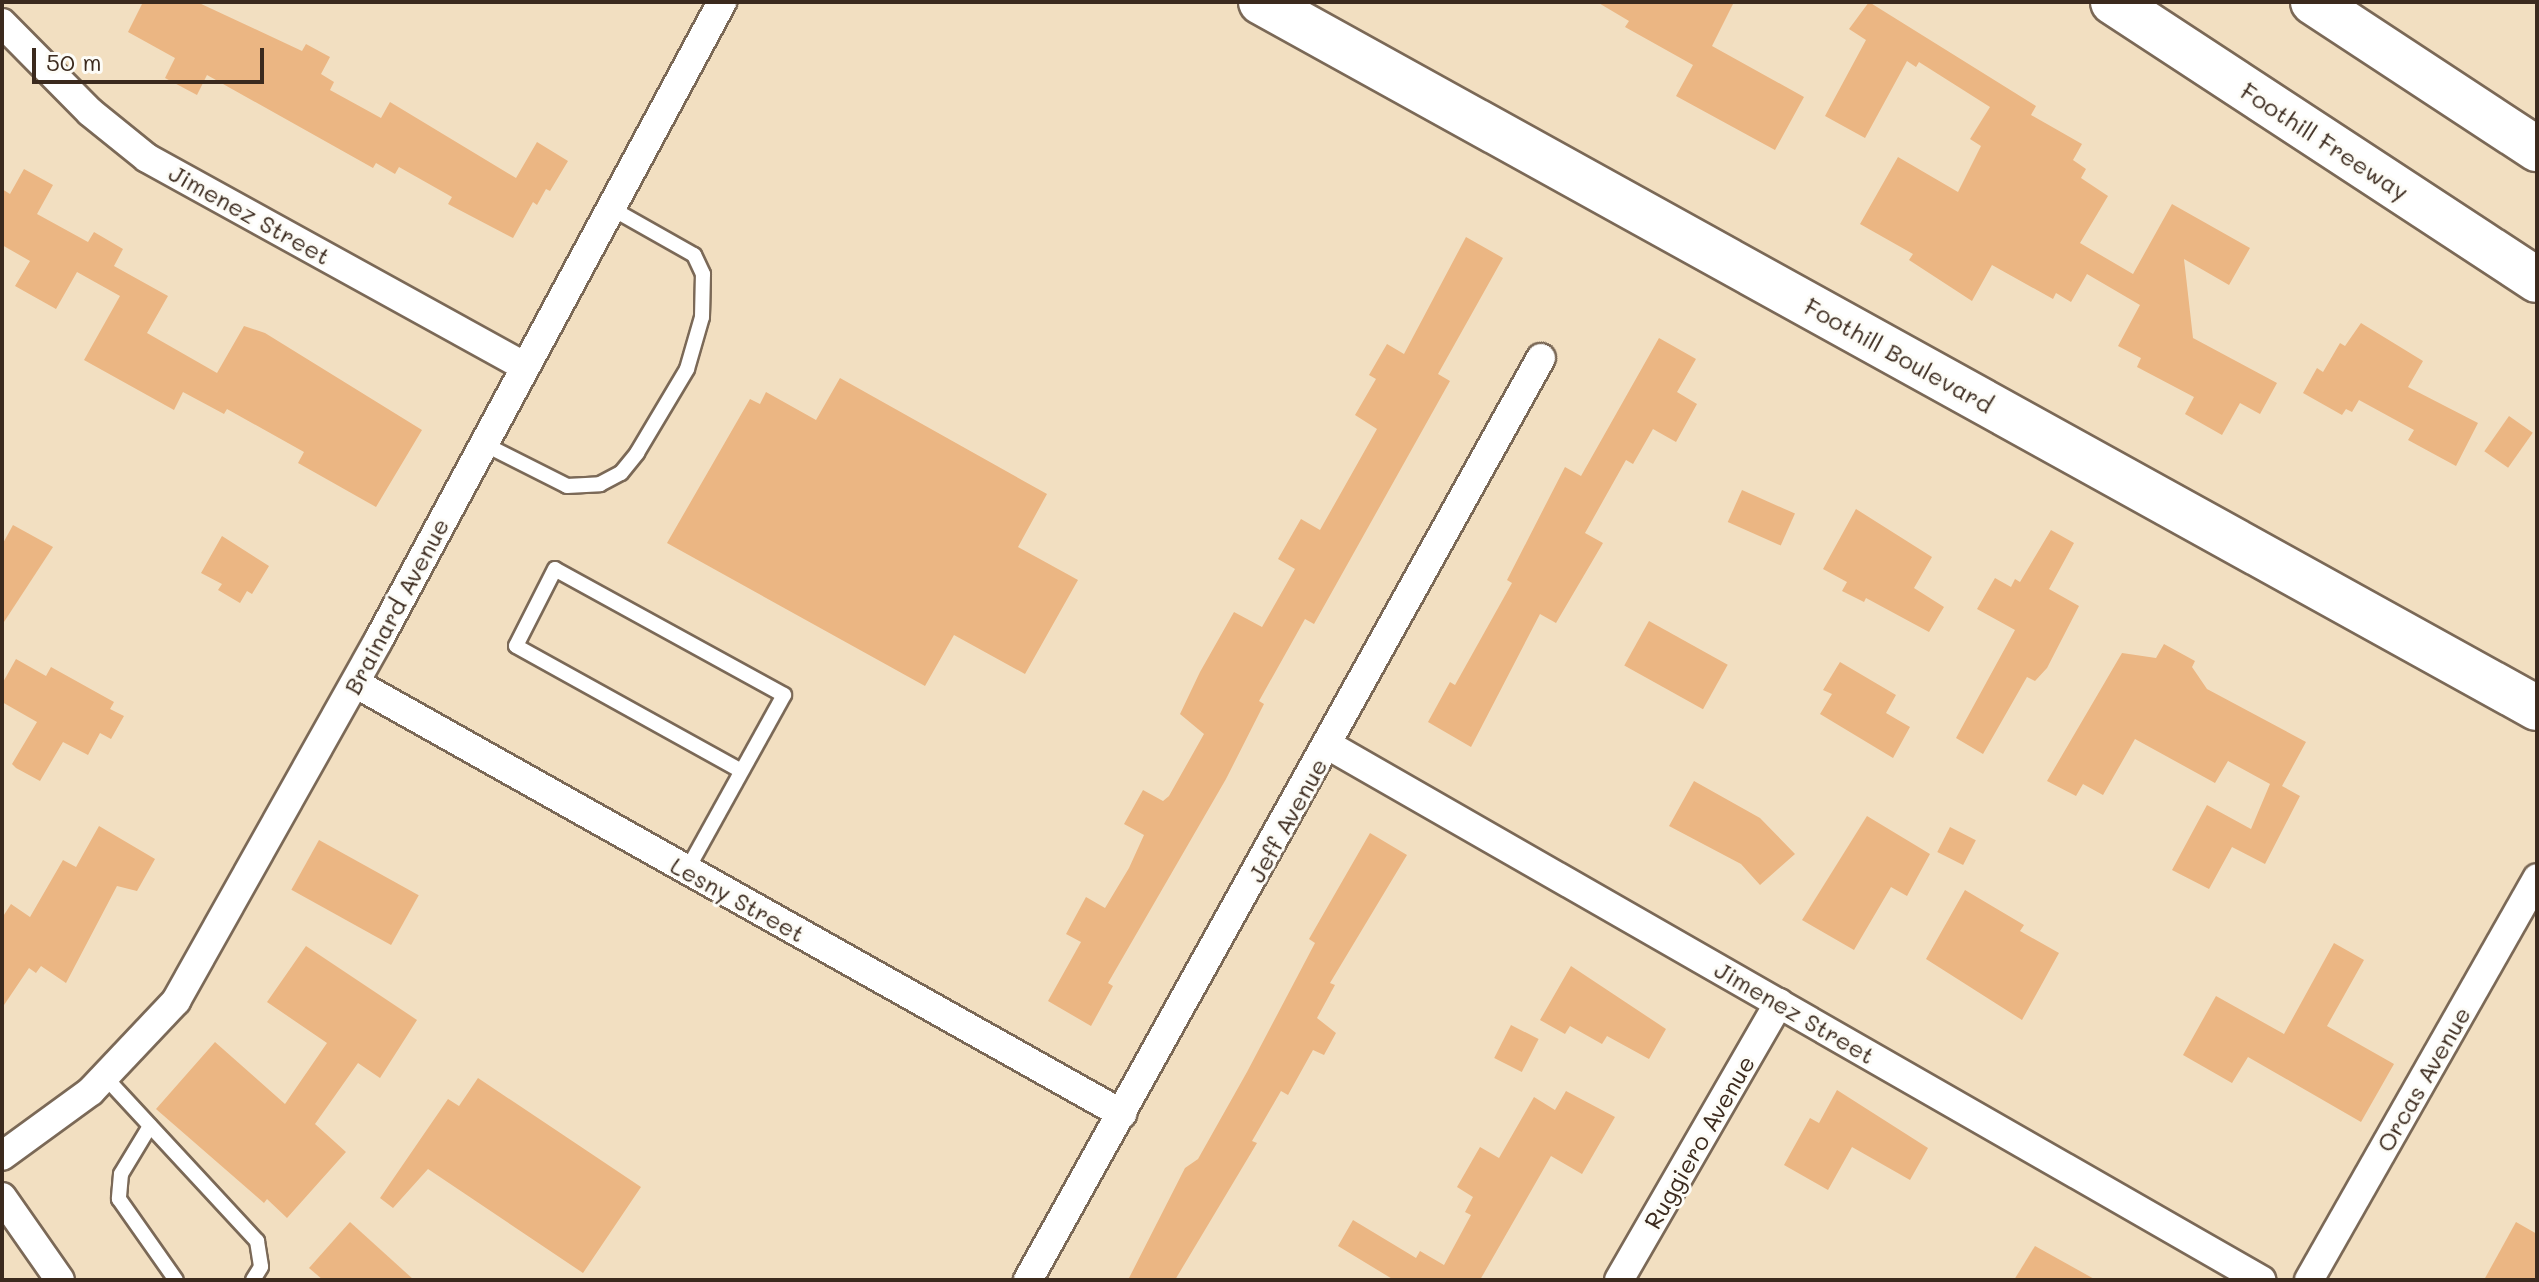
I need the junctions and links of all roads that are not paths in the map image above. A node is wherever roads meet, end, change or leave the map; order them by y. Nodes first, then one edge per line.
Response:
1 (722, 2) edge
2 (1261, 2) edge
3 (2113, 2) edge
4 (2313, 2) edge
5 (6, 34) edge
6 (2537, 149) edge
7 (611, 208) junction
8 (2537, 280) edge
9 (1541, 358) dead end
10 (525, 367) junction
11 (482, 443) junction
12 (355, 683) junction
13 (2537, 708) edge
14 (1328, 745) junction
15 (740, 770) junction
16 (687, 870) junction
17 (2537, 878) edge
18 (1779, 1003) junction
19 (105, 1077) junction
20 (1122, 1114) junction
21 (150, 1126) junction
22 (2, 1156) edge
23 (2, 1197) edge
24 (60, 1280) edge
25 (176, 1280) edge
26 (253, 1280) edge
27 (1028, 1280) edge
28 (1619, 1280) edge
29 (2261, 1280) edge
30 (2309, 1280) edge

1 - 7 street, Brainard Avenue
2 - 13 main road, Foothill Boulevard
3 - 8 main road, Foothill Freeway
4 - 6 main road
5 - 10 street, Jimenez Street
7 - 10 street, Brainard Avenue
7 - 11 lane
9 - 14 street, Jeff Avenue
10 - 11 street, Brainard Avenue
11 - 12 street, Brainard Avenue
12 - 16 street, Lesny Street
12 - 19 street, Brainard Avenue
14 - 18 street, Jimenez Street
14 - 20 street, Jeff Avenue
15 - 15 lane
15 - 16 lane
16 - 20 street, Lesny Street
17 - 30 street, Orcas Avenue
18 - 28 street, Ruggiero Avenue
18 - 29 street, Jimenez Street
19 - 21 lane
19 - 22 street, Brainard Avenue
20 - 27 street, Jeff Avenue
21 - 25 lane
21 - 26 lane
23 - 24 street

